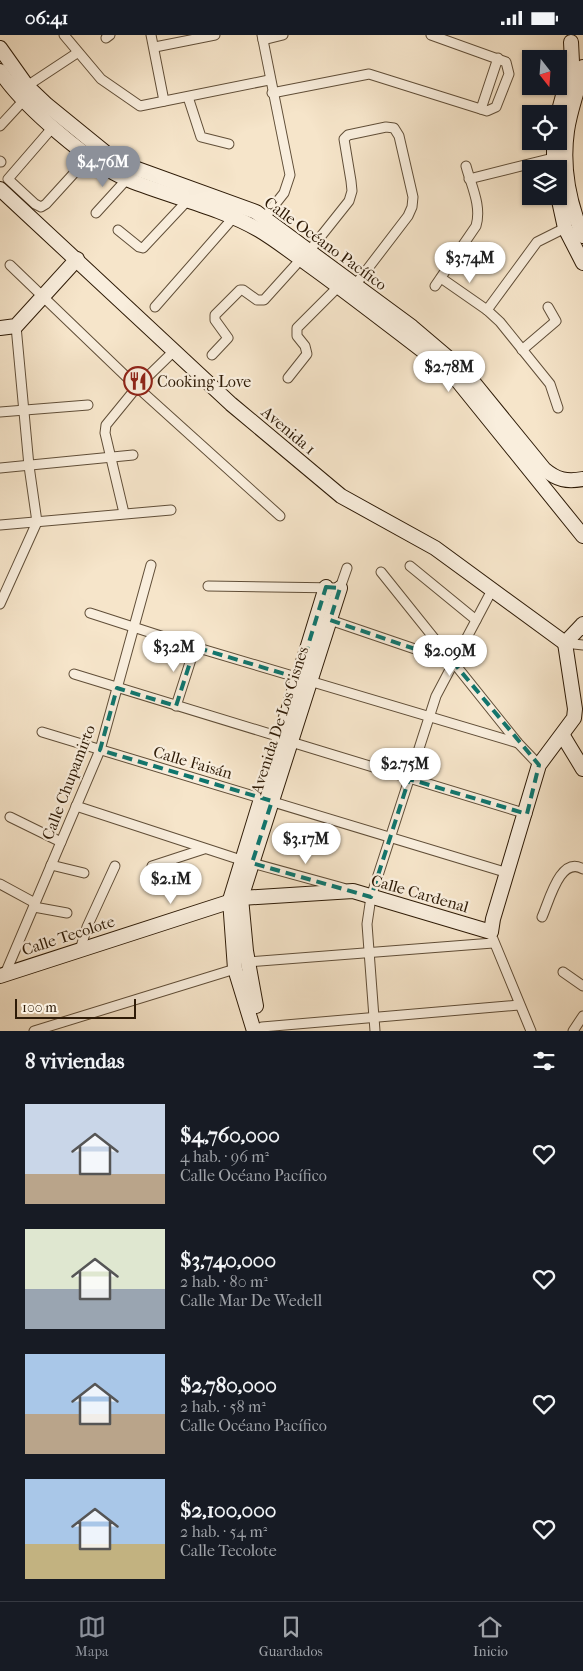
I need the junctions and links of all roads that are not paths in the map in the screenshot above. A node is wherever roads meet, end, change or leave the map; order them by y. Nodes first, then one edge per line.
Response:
1 (64, 35) edge
2 (151, 35) edge
3 (215, 35) edge
4 (283, 35) edge
5 (430, 35) edge
6 (262, 37) edge
7 (568, 38) edge
8 (155, 47) junction
9 (0, 48) edge
10 (583, 51) edge
11 (77, 53) junction
12 (498, 58) junction
13 (583, 67) edge
14 (0, 71) edge
15 (269, 80) junction
16 (27, 86) junction
17 (272, 93) junction
18 (188, 97) junction
19 (24, 100) junction
20 (164, 101) junction
21 (560, 105) edge
22 (481, 109) junction
23 (1, 123) edge
24 (53, 127) junction
25 (229, 144) dead end
26 (104, 158) junction
27 (567, 160) edge
28 (466, 166) dead end
29 (522, 169) edge
30 (76, 171) dead end
31 (127, 179) junction
32 (469, 179) junction
33 (567, 182) edge
34 (0, 189) edge
35 (188, 200) junction
36 (560, 205) edge
37 (564, 205) edge
38 (96, 213) dead end
39 (265, 217) junction
40 (233, 218) junction
41 (566, 228) junction
42 (118, 230) dead end
43 (583, 236) edge
44 (305, 255) junction
45 (77, 259) junction
46 (583, 263) edge
47 (10, 265) dead end
48 (356, 284) junction
49 (339, 286) junction
50 (42, 297) junction
51 (155, 307) dead end
52 (548, 307) dead end
53 (487, 310) junction
54 (16, 326) junction
55 (0, 328) edge
56 (409, 332) junction
57 (175, 350) junction
58 (522, 350) junction
59 (212, 355) dead end
60 (288, 378) dead end
61 (137, 387) junction
62 (88, 405) dead end
63 (558, 408) dead end
64 (23, 410) junction
65 (0, 412) edge
66 (133, 455) dead end
67 (110, 457) junction
68 (29, 465) junction
69 (0, 468) edge
70 (578, 481) edge
71 (556, 503) junction
72 (170, 510) dead end
73 (124, 513) junction
74 (280, 516) dead end
75 (38, 522) junction
76 (0, 525) edge
77 (583, 536) edge
78 (151, 565) dead end
79 (410, 566) dead end
80 (347, 568) dead end
81 (381, 572) dead end
82 (208, 586) dead end
83 (326, 587) junction
84 (340, 588) junction
85 (492, 590) junction
86 (0, 604) edge
87 (90, 613) dead end
88 (330, 620) junction
89 (476, 620) junction
90 (583, 625) edge
91 (133, 627) junction
92 (565, 643) junction
93 (583, 645) edge
94 (194, 647) junction
95 (453, 662) junction
96 (74, 674) dead end
97 (304, 680) junction
98 (117, 688) junction
99 (176, 706) junction
100 (430, 716) junction
101 (42, 732) dead end
102 (563, 736) junction
103 (285, 740) junction
104 (518, 743) junction
105 (100, 750) junction
106 (539, 765) junction
107 (583, 769) edge
108 (409, 779) junction
109 (267, 799) junction
110 (76, 806) junction
111 (527, 813) junction
112 (10, 817) dead end
113 (390, 838) junction
114 (61, 842) junction
115 (205, 849) junction
116 (246, 861) junction
117 (51, 865) junction
118 (115, 866) dead end
119 (152, 866) dead end
120 (583, 869) edge
121 (84, 873) dead end
122 (508, 873) junction
123 (0, 884) edge
124 (352, 891) junction
125 (371, 897) junction
126 (236, 899) junction
127 (34, 905) junction
128 (67, 913) dead end
129 (542, 917) dead end
130 (492, 938) junction
131 (80, 950) junction
132 (369, 954) junction
133 (241, 966) junction
134 (563, 972) dead end
135 (3, 975) edge
136 (583, 986) edge
137 (519, 1005) junction
138 (374, 1016) junction
139 (583, 1016) edge
140 (259, 1030) edge
141 (34, 1031) edge
142 (375, 1031) edge
143 (531, 1031) edge
144 (573, 1031) edge

1 - 11 street
2 - 8 street
3 - 8 street
4 - 6 street
5 - 12 street
6 - 15 street
7 - 10 street
7 - 21 street
8 - 20 street
9 - 16 street, Calle Océano Pacífico
11 - 16 street
11 - 20 street
12 - 22 street
12 - 22 street
13 - 27 street
14 - 19 street, Calle Océano Pacífico
15 - 17 street
15 - 18 street
16 - 26 street, Calle Océano Pacífico
17 - 22 street
17 - 39 street
18 - 20 street
18 - 25 street
19 - 23 street
19 - 24 street, Calle Océano Pacífico
24 - 26 street, Calle Océano Pacífico
24 - 30 street
26 - 31 street, Calle Océano Pacífico
26 - 39 street, Calle Océano Pacífico
28 - 32 street
29 - 32 street
31 - 35 street, Calle Océano Pacífico
31 - 38 street
32 - 53 street
33 - 43 street
34 - 45 street, Avenida 1
35 - 40 street, Calle Océano Pacífico
35 - 42 street
36 - 41 street
37 - 41 street
39 - 44 street, Calle Océano Pacífico
40 - 44 street, Calle Océano Pacífico
40 - 51 street
41 - 46 street
41 - 53 street
44 - 48 street, Calle Océano Pacífico
44 - 48 street
44 - 49 street, Calle Océano Pacífico
44 - 59 street
45 - 50 street
45 - 57 street, Avenida 1
47 - 50 street
48 - 56 street, Calle Océano Pacífico
49 - 56 street, Calle Océano Pacífico
49 - 60 street
50 - 54 street
50 - 61 street
52 - 58 street
53 - 58 street
54 - 55 street
54 - 64 street
56 - 70 street, Calle Océano Pacífico
56 - 71 street, Calle Océano Pacífico
57 - 61 street
57 - 85 street, Avenida 1
58 - 63 street
61 - 67 street
61 - 74 street
62 - 64 street
64 - 65 street
64 - 68 street
66 - 67 street
67 - 68 street
67 - 73 street
68 - 69 street
68 - 75 street
70 - 71 street
71 - 77 street, Calle Océano Pacífico
72 - 73 street
73 - 75 street
75 - 76 street
75 - 86 street
78 - 91 street, Calle Chupamirto
79 - 89 street
80 - 84 street, Avenida De Los Cisnes
81 - 95 street
82 - 83 street
83 - 84 street
83 - 97 street, Avenida De Los Cisnes
84 - 88 street, Avenida De Los Cisnes
85 - 89 street
85 - 92 street, Avenida 1
87 - 91 street
88 - 95 street
88 - 97 street, Avenida De Los Cisnes
89 - 95 street
90 - 92 street
91 - 94 street
91 - 98 street, Calle Chupamirto
92 - 93 street
92 - 102 street
94 - 97 street
94 - 99 street
95 - 100 street
95 - 104 street
96 - 98 street
97 - 100 street
97 - 103 street, Avenida De Los Cisnes
98 - 99 street
98 - 105 street, Calle Chupamirto
99 - 103 street
100 - 104 street
100 - 108 street
101 - 105 street, Calle Faisán
102 - 106 street
102 - 107 street
103 - 108 street
103 - 109 street, Avenida De Los Cisnes
104 - 106 street
105 - 109 street, Calle Faisán
105 - 110 street, Calle Chupamirto
106 - 111 street
108 - 111 street
108 - 113 street
109 - 113 street, Calle Faisán
109 - 116 street, Avenida De Los Cisnes
110 - 114 street, Calle Chupamirto
110 - 115 street, Calle Cardenal
111 - 122 street
112 - 114 street
113 - 122 street, Calle Faisán
113 - 125 street
114 - 117 street, Calle Chupamirto
115 - 116 street, Calle Cardenal
115 - 119 street
116 - 124 street, Calle Cardenal
116 - 126 street, Avenida De Los Cisnes
117 - 121 street
117 - 127 street, Calle Chupamirto
118 - 131 street
120 - 129 street
122 - 130 street
123 - 127 street
124 - 125 street, Calle Cardenal
124 - 126 street, Calle Tecolote
125 - 130 street, Calle Cardenal
125 - 132 street
126 - 131 street, Calle Tecolote
126 - 133 street, Avenida De Los Cisnes
127 - 128 street
127 - 135 street, Calle Chupamirto
130 - 132 street
130 - 137 street
131 - 135 street, Calle Tecolote
132 - 133 street
132 - 138 street
133 - 140 street, Avenida De Los Cisnes
133 - 141 street
134 - 136 street
137 - 138 street
137 - 143 street
138 - 140 street
138 - 142 street
139 - 144 street

